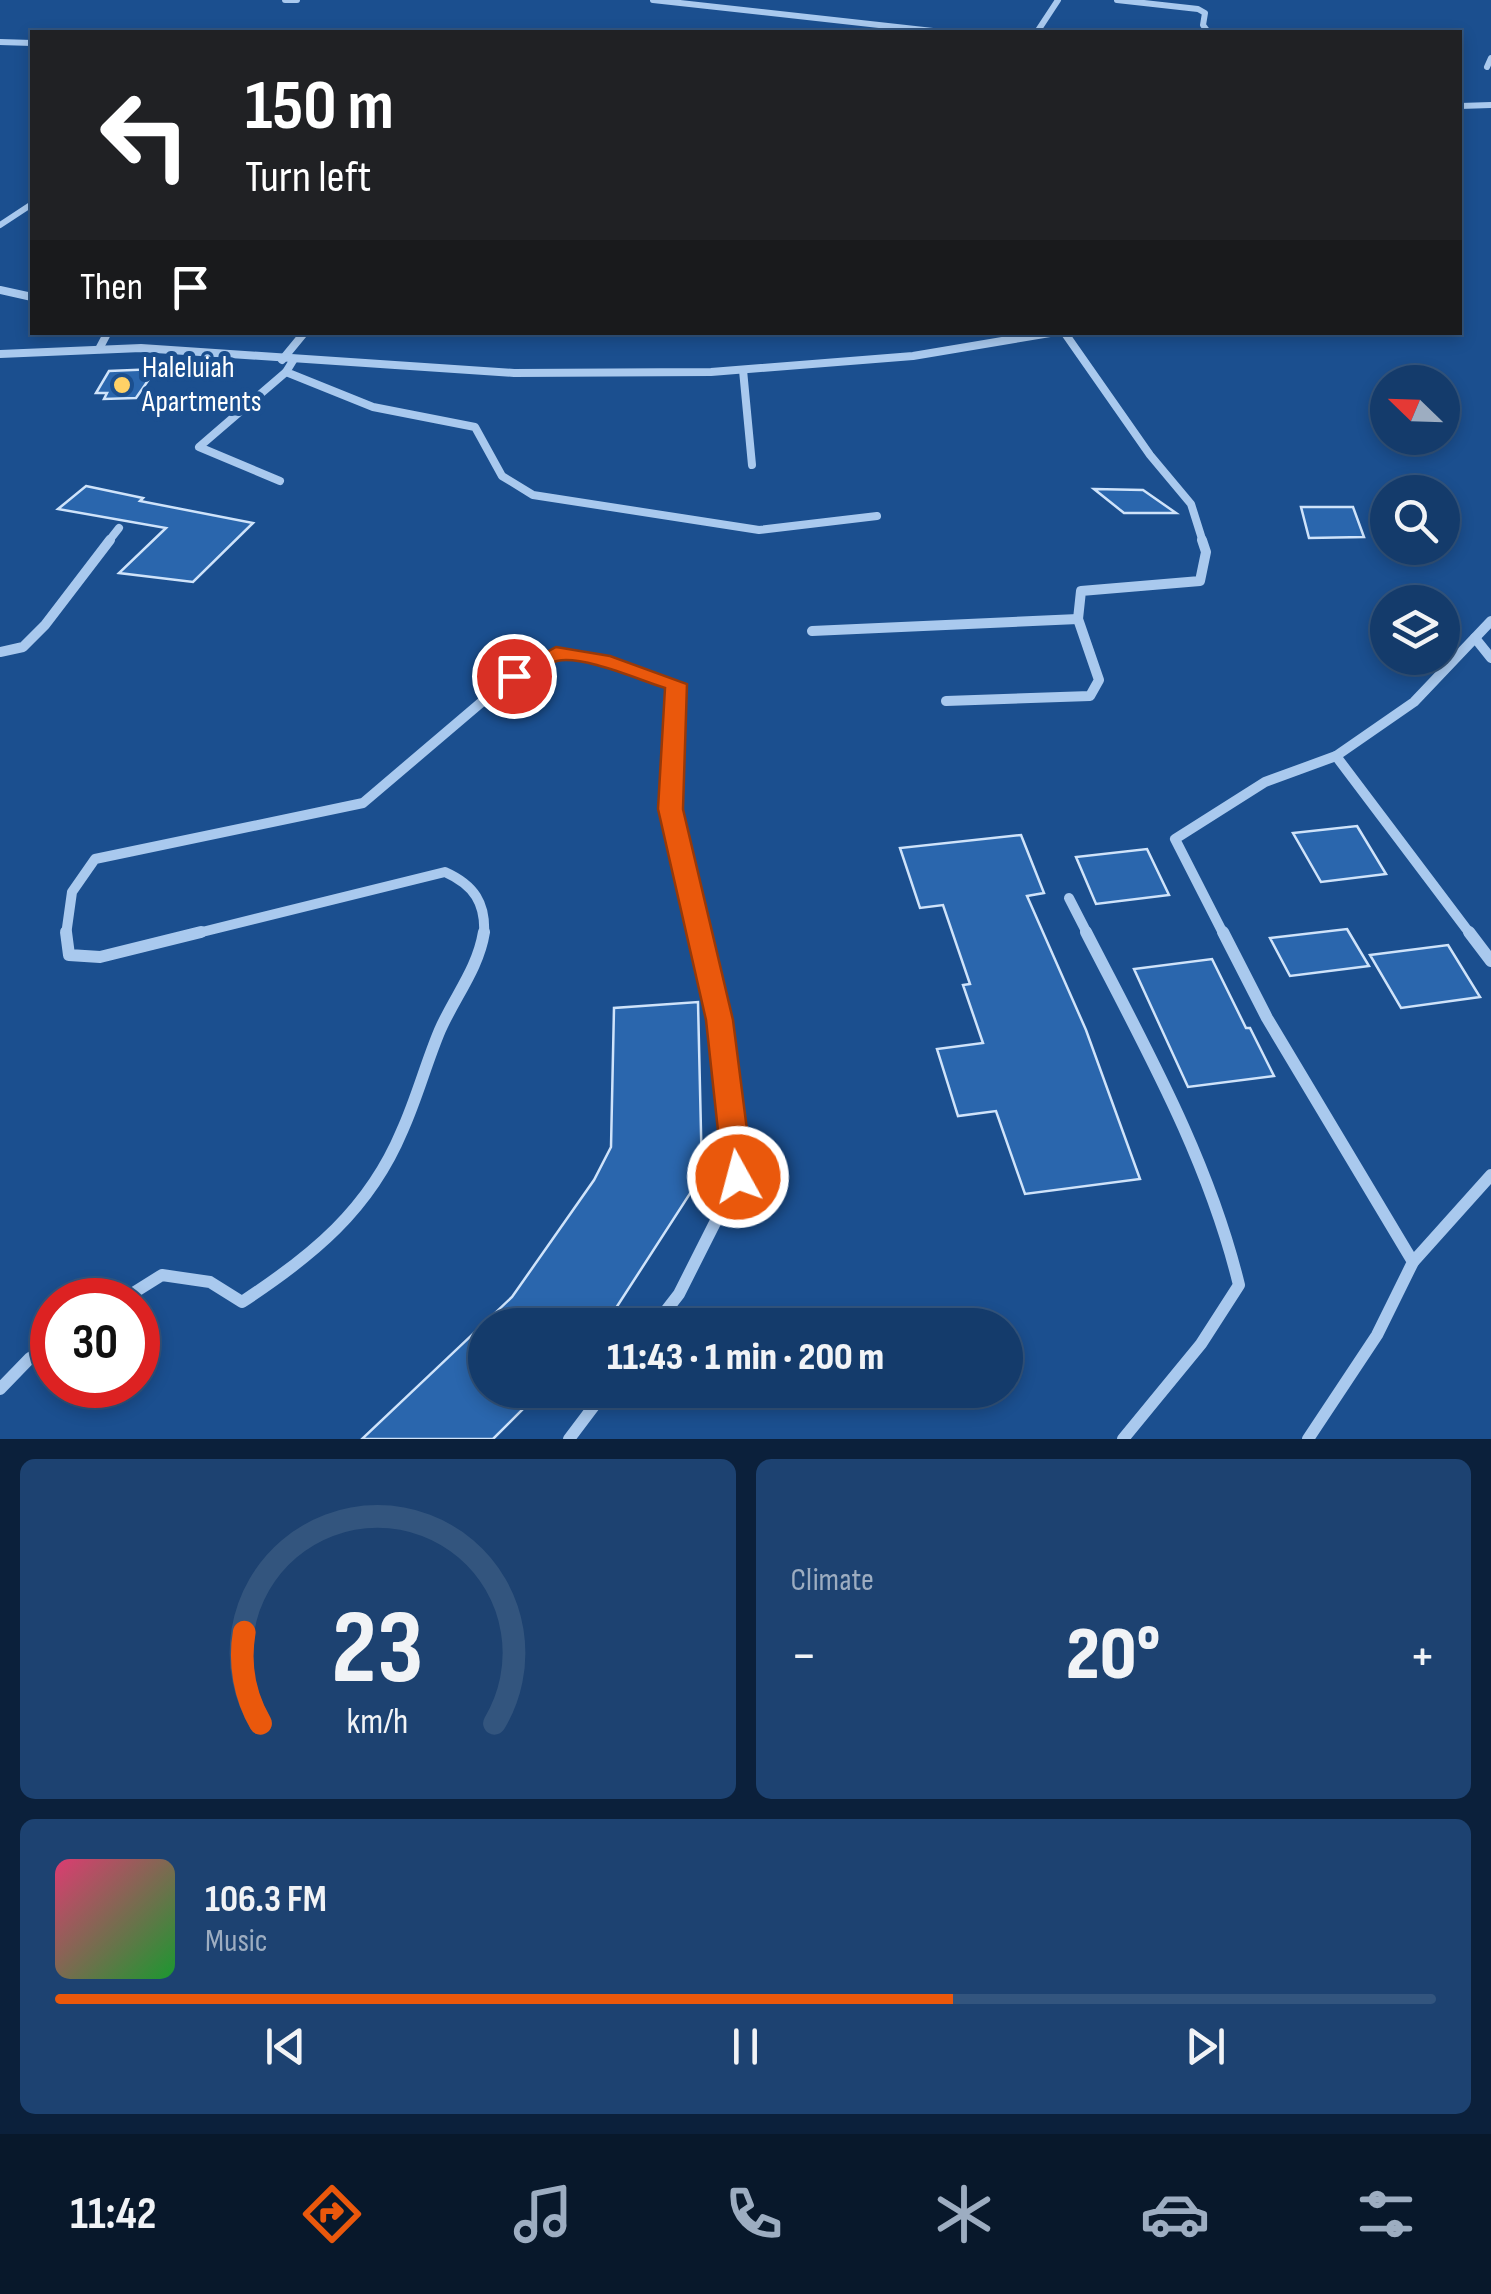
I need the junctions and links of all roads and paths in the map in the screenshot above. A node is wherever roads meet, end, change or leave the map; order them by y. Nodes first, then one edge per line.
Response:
1 (285, 0) edge
2 (296, 0) edge
3 (653, 0) edge
4 (1058, 0) edge
5 (1116, 0) edge
6 (924, 30) edge
7 (1038, 30) edge
8 (1207, 30) edge
9 (0, 42) edge
10 (30, 43) edge
11 (1491, 58) edge
12 (1487, 67) dead end
13 (1462, 106) edge
14 (1491, 106) edge
15 (30, 205) edge
16 (0, 226) edge
17 (0, 290) edge
18 (30, 297) edge
19 (106, 335) edge
20 (303, 335) edge
21 (1038, 335) edge
22 (1066, 335) edge
23 (99, 349) junction
24 (0, 354) edge
25 (294, 359) junction
26 (282, 360) junction
27 (743, 370) junction
28 (286, 372) junction
29 (752, 465) dead end
30 (280, 482) dead end
31 (878, 516) dead end
32 (119, 528) dead end
33 (1078, 620) junction
34 (1491, 621) edge
35 (812, 631) dead end
36 (1475, 638) junction
37 (0, 652) edge
38 (1491, 658) edge
39 (946, 701) dead end
40 (1336, 756) junction
41 (1069, 898) dead end
42 (1491, 961) edge
43 (1491, 1175) edge
44 (1413, 1262) junction
45 (157, 1278) edge
46 (669, 1308) edge
47 (30, 1363) edge
48 (0, 1389) edge
49 (592, 1408) edge
50 (569, 1439) edge
51 (1123, 1439) edge
52 (1308, 1439) edge

1 - 2 street
3 - 6 street
4 - 7 street
5 - 8 street
9 - 10 street
11 - 12 street
13 - 14 street
15 - 16 street
17 - 18 street
19 - 23 street
20 - 26 street
21 - 27 street
22 - 33 street
23 - 24 street
23 - 26 street
25 - 26 street
25 - 27 street
25 - 28 street
27 - 29 street
28 - 30 street
28 - 31 street
32 - 37 street
33 - 35 street
33 - 39 street
34 - 36 street
36 - 38 street
36 - 40 street
40 - 42 street
40 - 44 street
41 - 51 street
43 - 44 street
44 - 52 street
45 - 46 street
47 - 48 street
49 - 50 street

